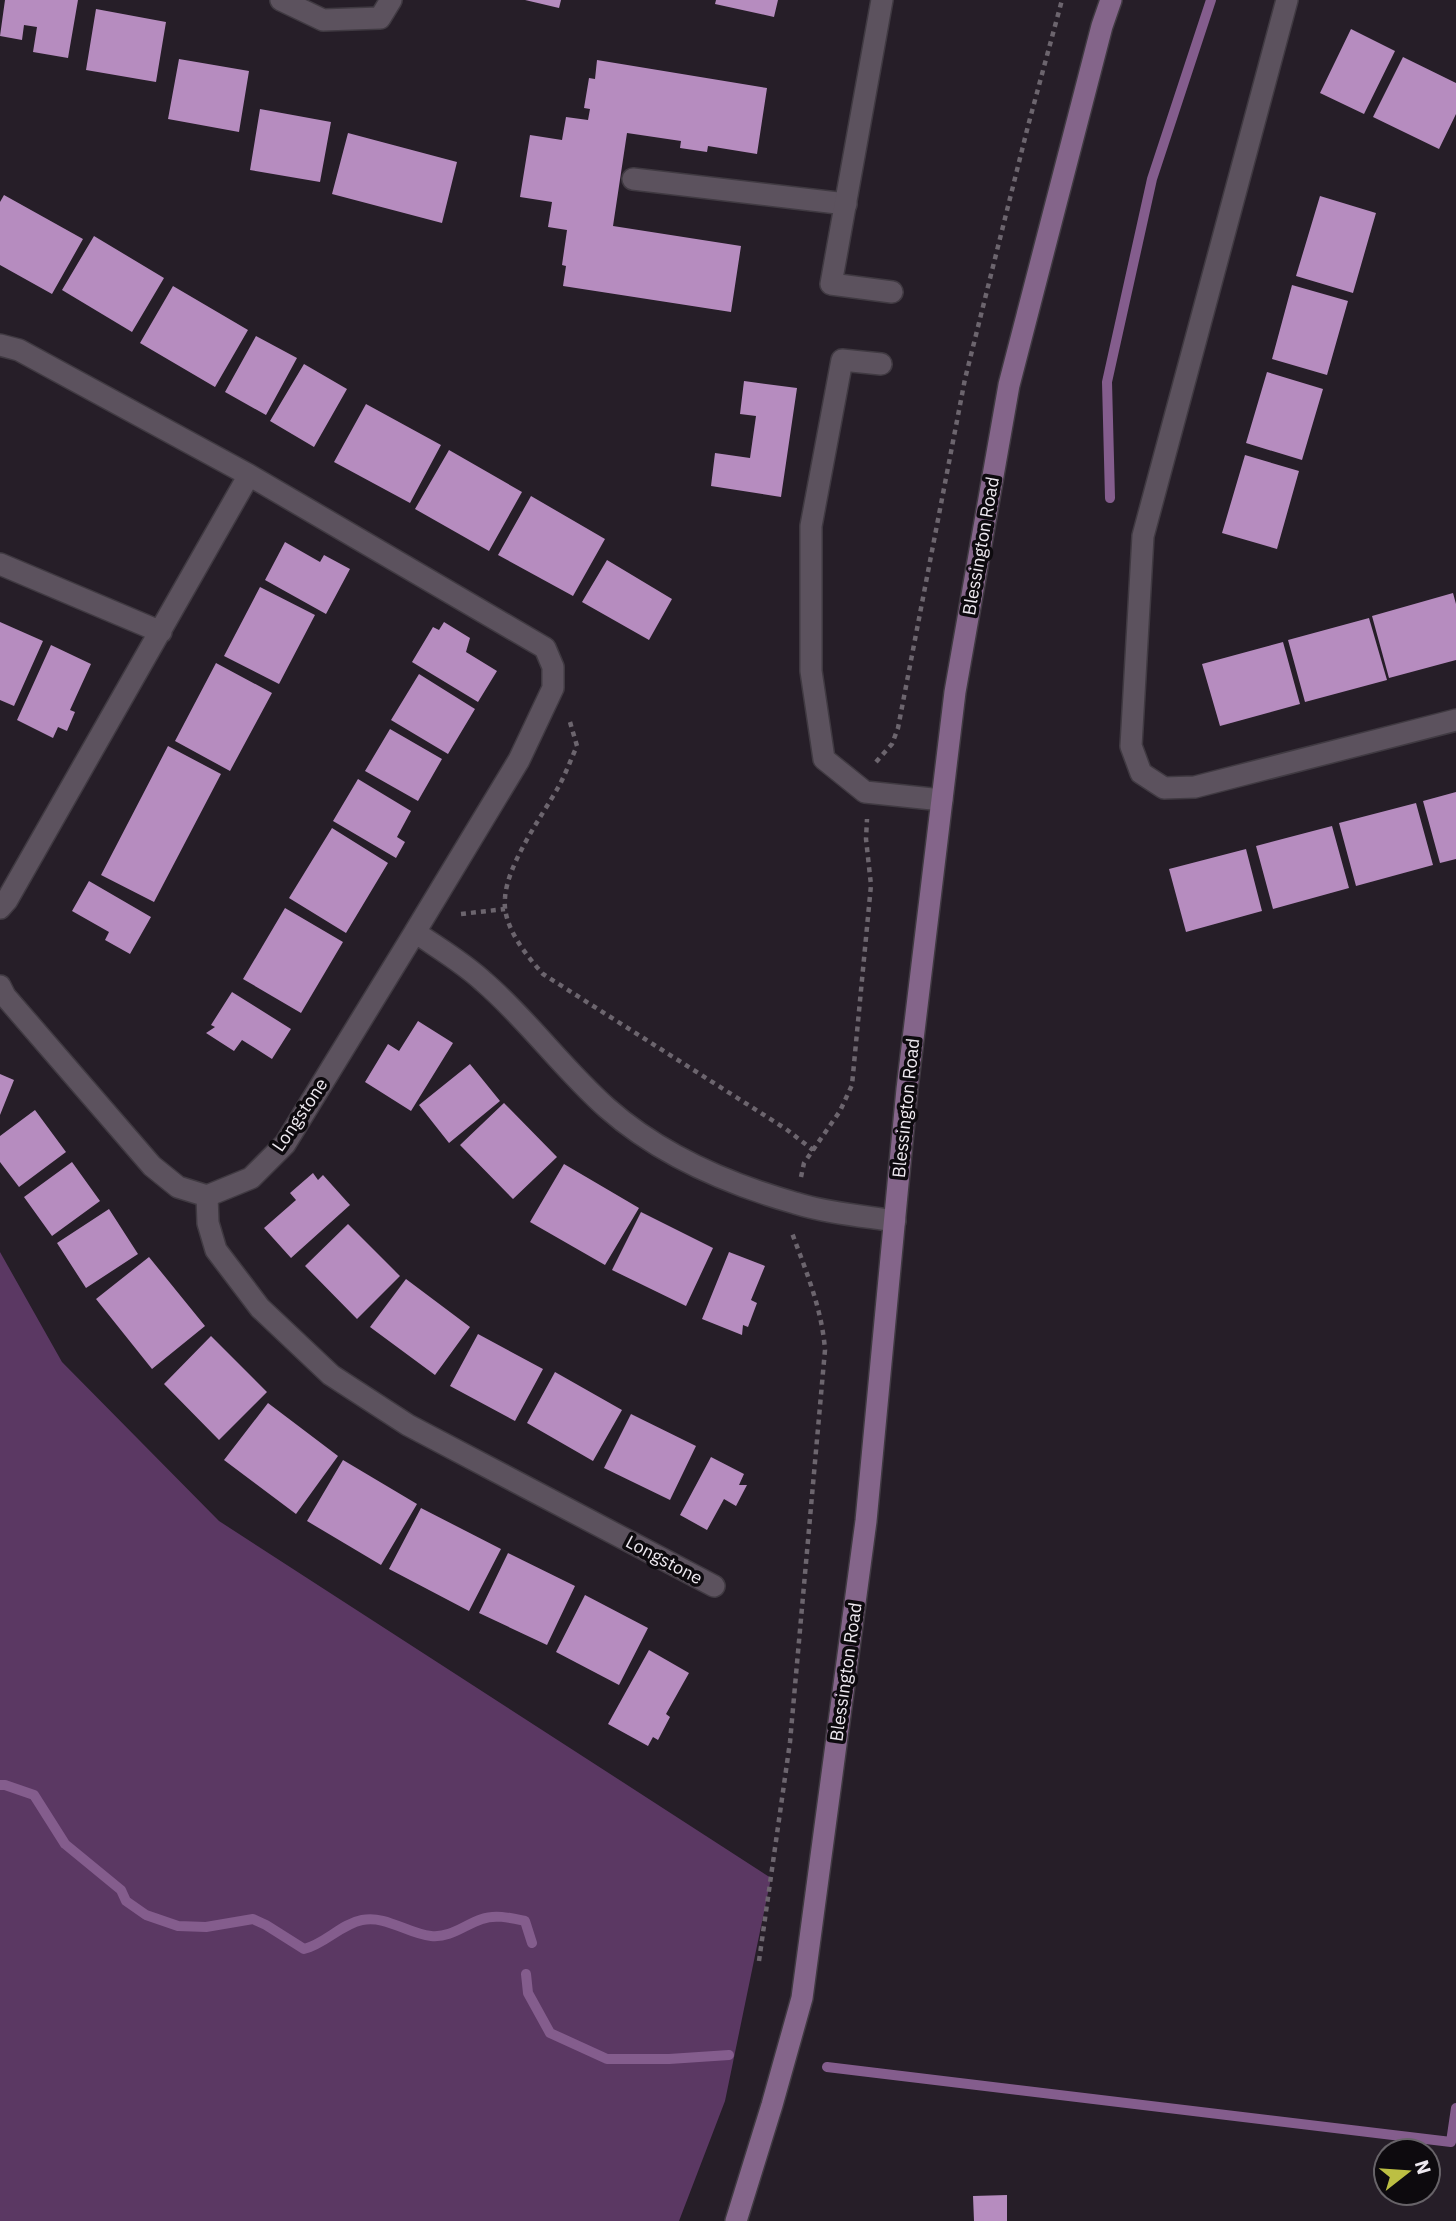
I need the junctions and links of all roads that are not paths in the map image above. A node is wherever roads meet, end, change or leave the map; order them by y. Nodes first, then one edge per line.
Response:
1 (281, 0) edge
2 (391, 0) edge
3 (882, 0) edge
4 (1111, 0) edge
5 (1287, 0) edge
6 (633, 179) dead end
7 (846, 204) junction
8 (892, 292) dead end
9 (0, 345) edge
10 (881, 364) dead end
11 (249, 475) junction
12 (0, 564) edge
13 (161, 632) junction
14 (1456, 720) edge
15 (942, 800) junction
16 (0, 908) edge
17 (419, 925) junction
18 (0, 986) edge
19 (207, 1196) junction
20 (895, 1221) junction
21 (714, 1586) dead end
22 (736, 2221) edge

1 - 2 street
3 - 7 street
4 - 15 main road, Blessington Road
5 - 14 street
6 - 7 street
7 - 8 street
9 - 11 street, Longstone
10 - 15 street
11 - 13 street
11 - 17 street, Longstone
12 - 13 street
13 - 16 street
15 - 20 main road, Blessington Road
17 - 19 street, Longstone
17 - 20 street
18 - 19 street
19 - 21 street, Longstone
20 - 22 main road, Blessington Road

